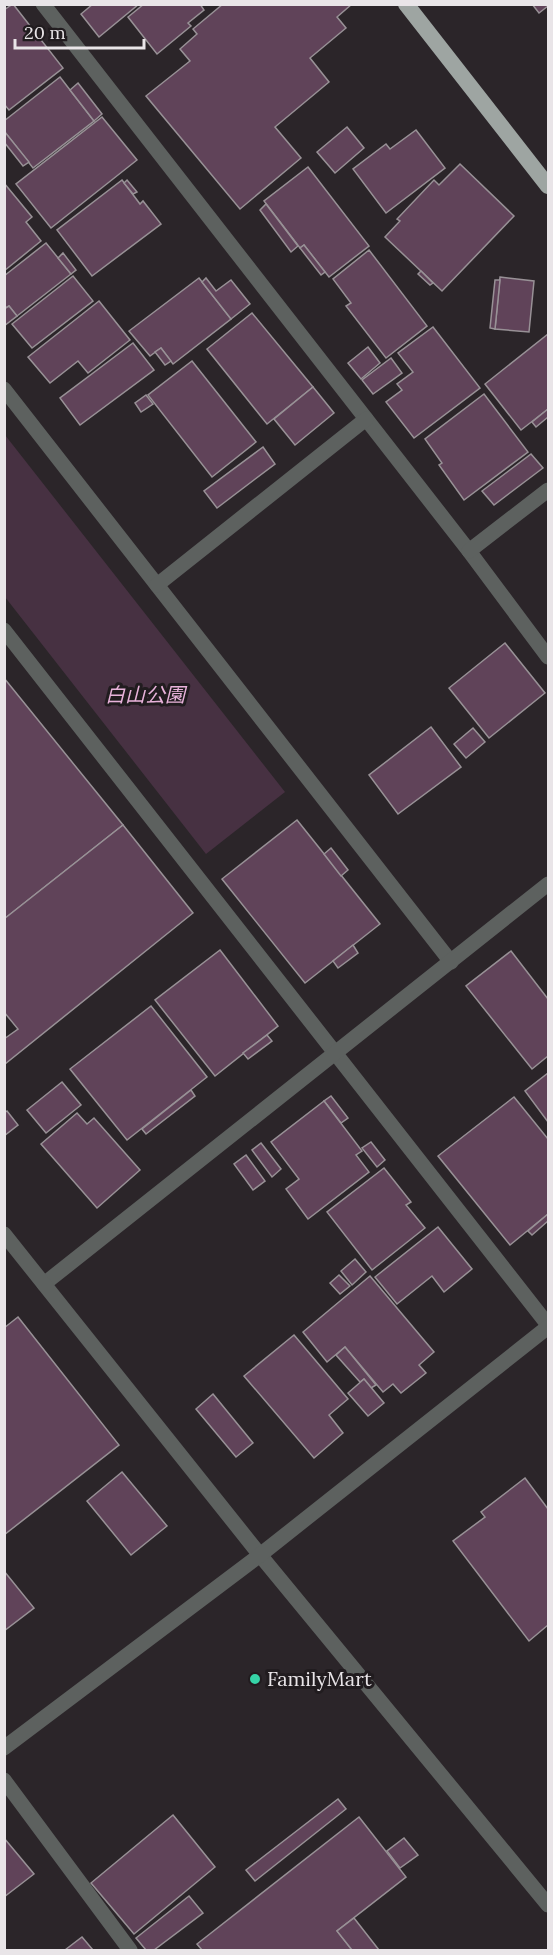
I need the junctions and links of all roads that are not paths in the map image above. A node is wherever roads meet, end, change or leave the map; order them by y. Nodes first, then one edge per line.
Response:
1 (43, 4) edge
2 (406, 4) edge
3 (549, 186) edge
4 (4, 389) edge
5 (366, 419) junction
6 (549, 489) edge
7 (469, 551) junction
8 (157, 585) junction
9 (4, 630) edge
10 (549, 657) edge
11 (549, 884) edge
12 (451, 962) junction
13 (336, 1054) junction
14 (4, 1234) edge
15 (44, 1284) junction
16 (549, 1326) edge
17 (260, 1555) junction
18 (4, 1748) edge
19 (4, 1780) edge
20 (549, 1905) edge
21 (130, 1950) edge

1 - 5 street
2 - 3 highway
4 - 8 street
5 - 7 street
5 - 8 street
6 - 7 street
7 - 10 street
8 - 12 street
9 - 13 street
11 - 12 street
12 - 13 street
13 - 15 street
13 - 16 street
14 - 15 street
15 - 17 street
16 - 17 street
17 - 18 street
17 - 20 street
19 - 21 street

